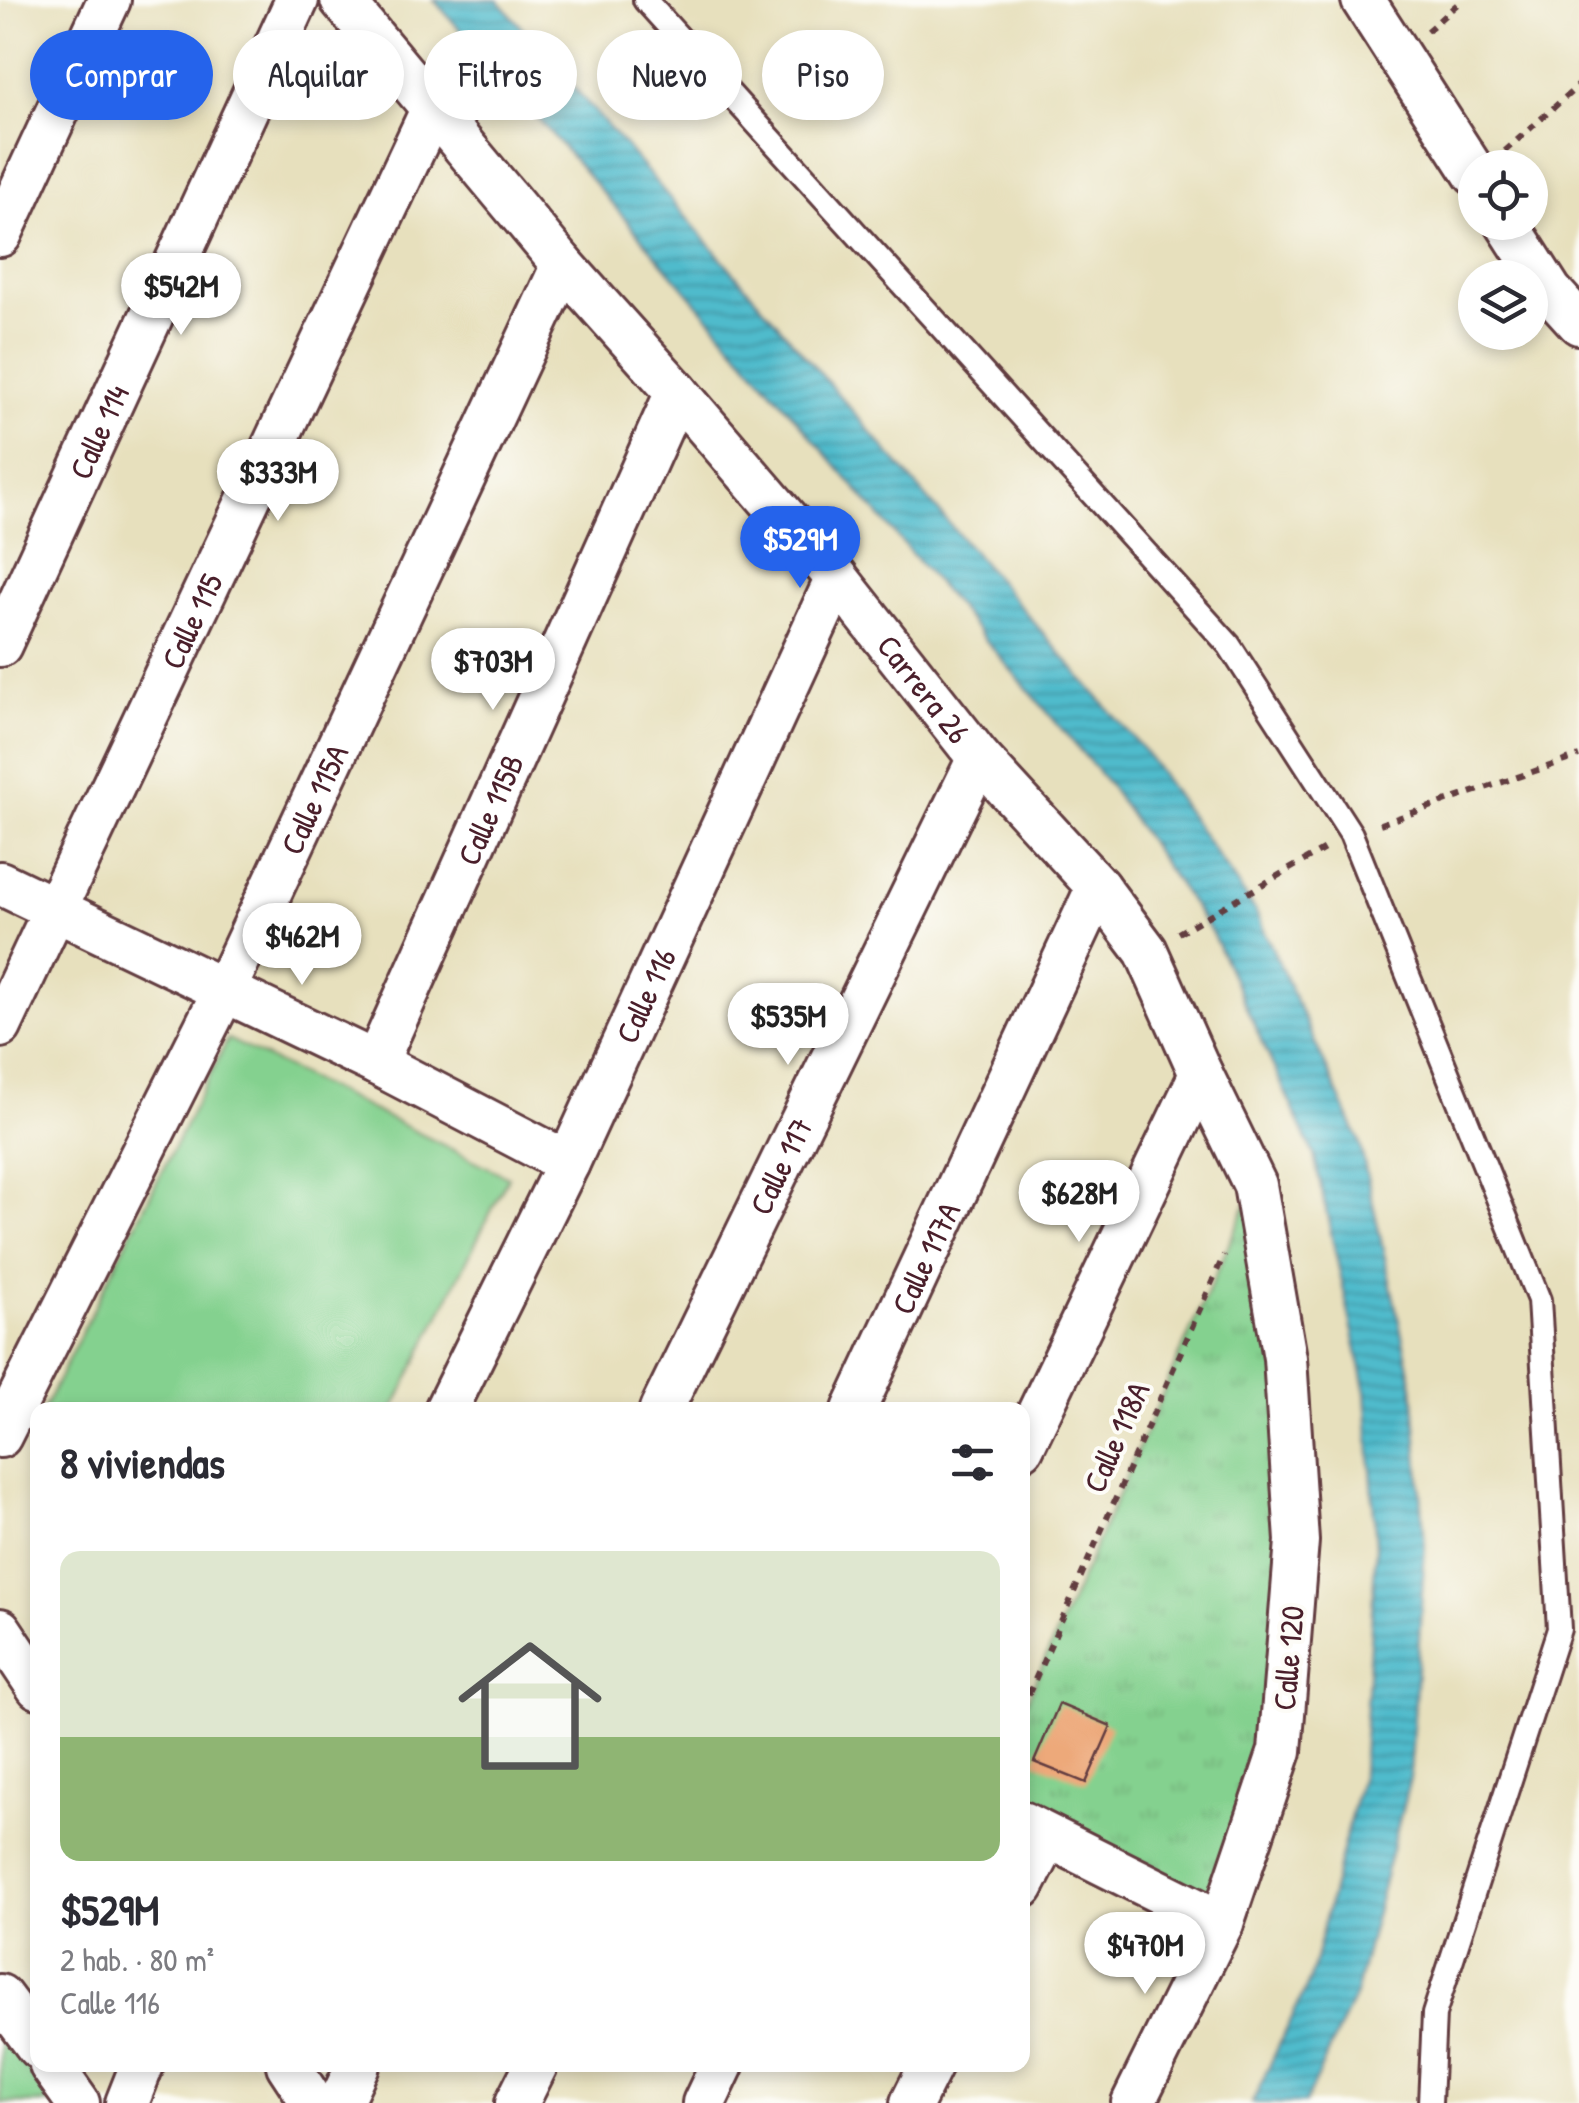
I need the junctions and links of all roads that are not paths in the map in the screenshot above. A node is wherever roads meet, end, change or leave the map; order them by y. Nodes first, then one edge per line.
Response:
1 (109, 0) edge
2 (297, 0) edge
3 (342, 0) edge
4 (646, 0) edge
5 (1362, 0) edge
6 (424, 97) edge
7 (427, 120) edge
8 (443, 120) edge
9 (1477, 150) edge
10 (0, 235) edge
11 (1524, 240) edge
12 (563, 265) junction
13 (1564, 280) edge
14 (1579, 323) edge
15 (676, 392) junction
16 (836, 578) junction
17 (0, 645) edge
18 (979, 758) junction
19 (0, 883) edge
20 (1098, 888) junction
21 (56, 910) junction
22 (224, 991) junction
23 (0, 1026) edge
24 (376, 1064) junction
25 (1202, 1074) junction
26 (568, 1163) junction
27 (1255, 1185) joint
28 (450, 1402) edge
29 (665, 1402) edge
30 (858, 1402) edge
31 (1030, 1431) edge
32 (0, 1436) edge
33 (0, 1630) edge
34 (30, 1675) edge
35 (1035, 1830) edge
36 (1222, 1923) junction
37 (0, 1996) edge
38 (30, 2036) edge
39 (55, 2072) edge
40 (139, 2072) edge
41 (293, 2072) edge
42 (355, 2072) edge
43 (533, 2072) edge
44 (719, 2072) edge
45 (928, 2072) edge
46 (78, 2103) edge
47 (127, 2103) edge
48 (313, 2103) edge
49 (340, 2103) edge
50 (518, 2103) edge
51 (704, 2103) edge
52 (912, 2103) edge
53 (1133, 2103) edge
54 (1430, 2103) edge

1 - 10 street
2 - 17 street, Calle 114
3 - 6 street, Carrera 26
4 - 54 lane
5 - 9 street
7 - 21 street, Calle 115
8 - 12 street, Carrera 26
11 - 13 street
12 - 15 street, Carrera 26
12 - 22 street, Calle 115A
13 - 14 street
15 - 16 street, Carrera 26
15 - 24 street, Calle 115B
16 - 18 street, Carrera 26
16 - 26 street, Calle 116
18 - 20 street, Carrera 26
18 - 29 street, Calle 117
19 - 21 street
20 - 25 street, Carrera 26
20 - 30 street, Calle 117A
21 - 22 street
21 - 23 street, Calle 115
22 - 24 street
22 - 32 street, Calle 115A
24 - 26 street
25 - 27 street, Carrera 26
25 - 31 street
26 - 28 street, Calle 116
27 - 36 street, Calle 120
33 - 34 street
35 - 36 street
36 - 53 street, Calle 120
37 - 38 street
39 - 46 street
40 - 47 street
41 - 48 street
42 - 49 street
43 - 50 street
44 - 51 street
45 - 52 street

